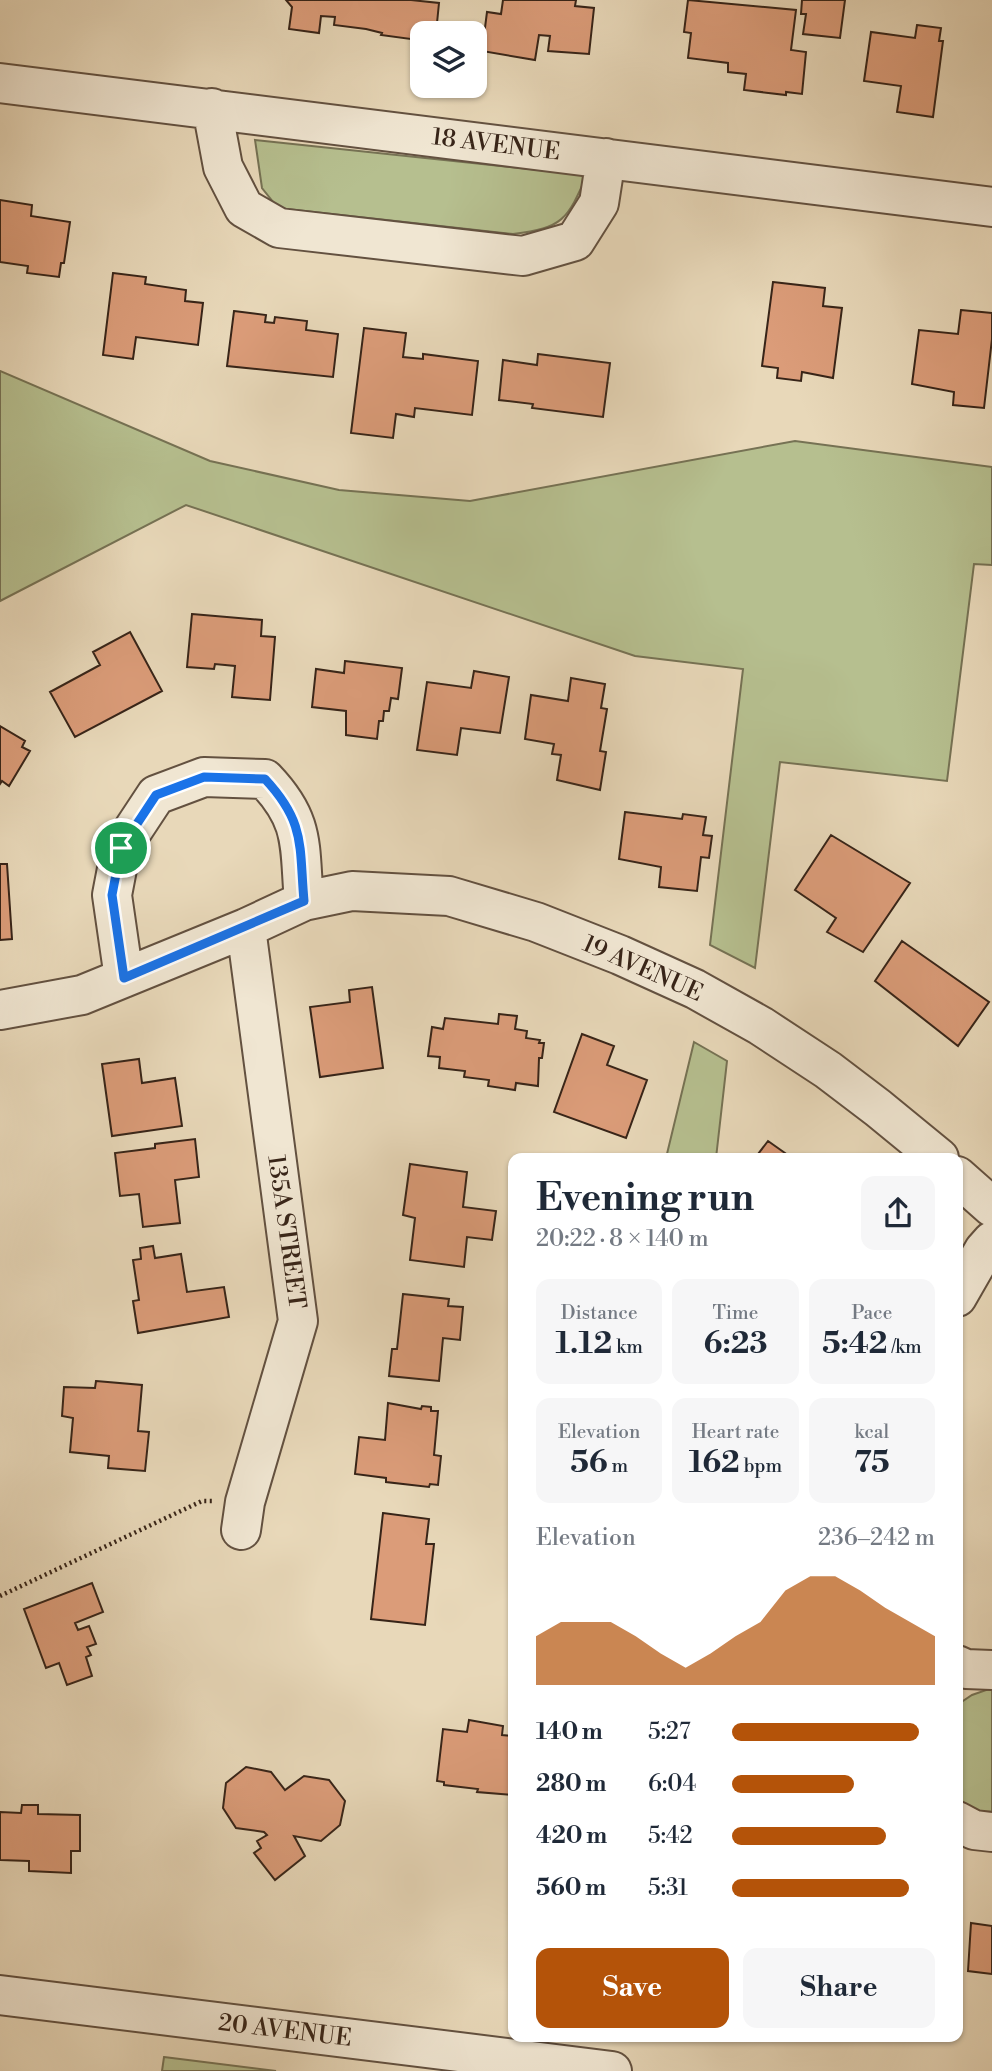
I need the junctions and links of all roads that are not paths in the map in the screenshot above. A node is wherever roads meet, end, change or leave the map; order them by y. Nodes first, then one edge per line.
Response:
1 (0, 83) edge
2 (212, 108) junction
3 (606, 158) junction
4 (992, 207) edge
5 (304, 901) junction
6 (246, 928) junction
7 (124, 978) junction
8 (0, 1010) edge
9 (933, 1153) edge
10 (963, 1181) edge
11 (992, 1208) edge
12 (992, 1241) edge
13 (963, 1287) edge
14 (243, 1516) road end
15 (963, 1668) edge
16 (992, 1670) edge
17 (963, 1824) edge
18 (992, 1832) edge
19 (0, 1995) edge
20 (598, 2070) edge

1 - 2 street, 18 AVENUE
2 - 3 street, 18 AVENUE
2 - 3 street
3 - 4 street, 18 AVENUE
5 - 6 street, 19 AVENUE
5 - 7 street
5 - 9 street, 19 AVENUE
6 - 7 street, 19 AVENUE
6 - 14 street, 135A STREET
7 - 8 street, 19 AVENUE
10 - 11 street
12 - 13 street
15 - 16 street
17 - 18 street
19 - 20 street, 20 AVENUE

